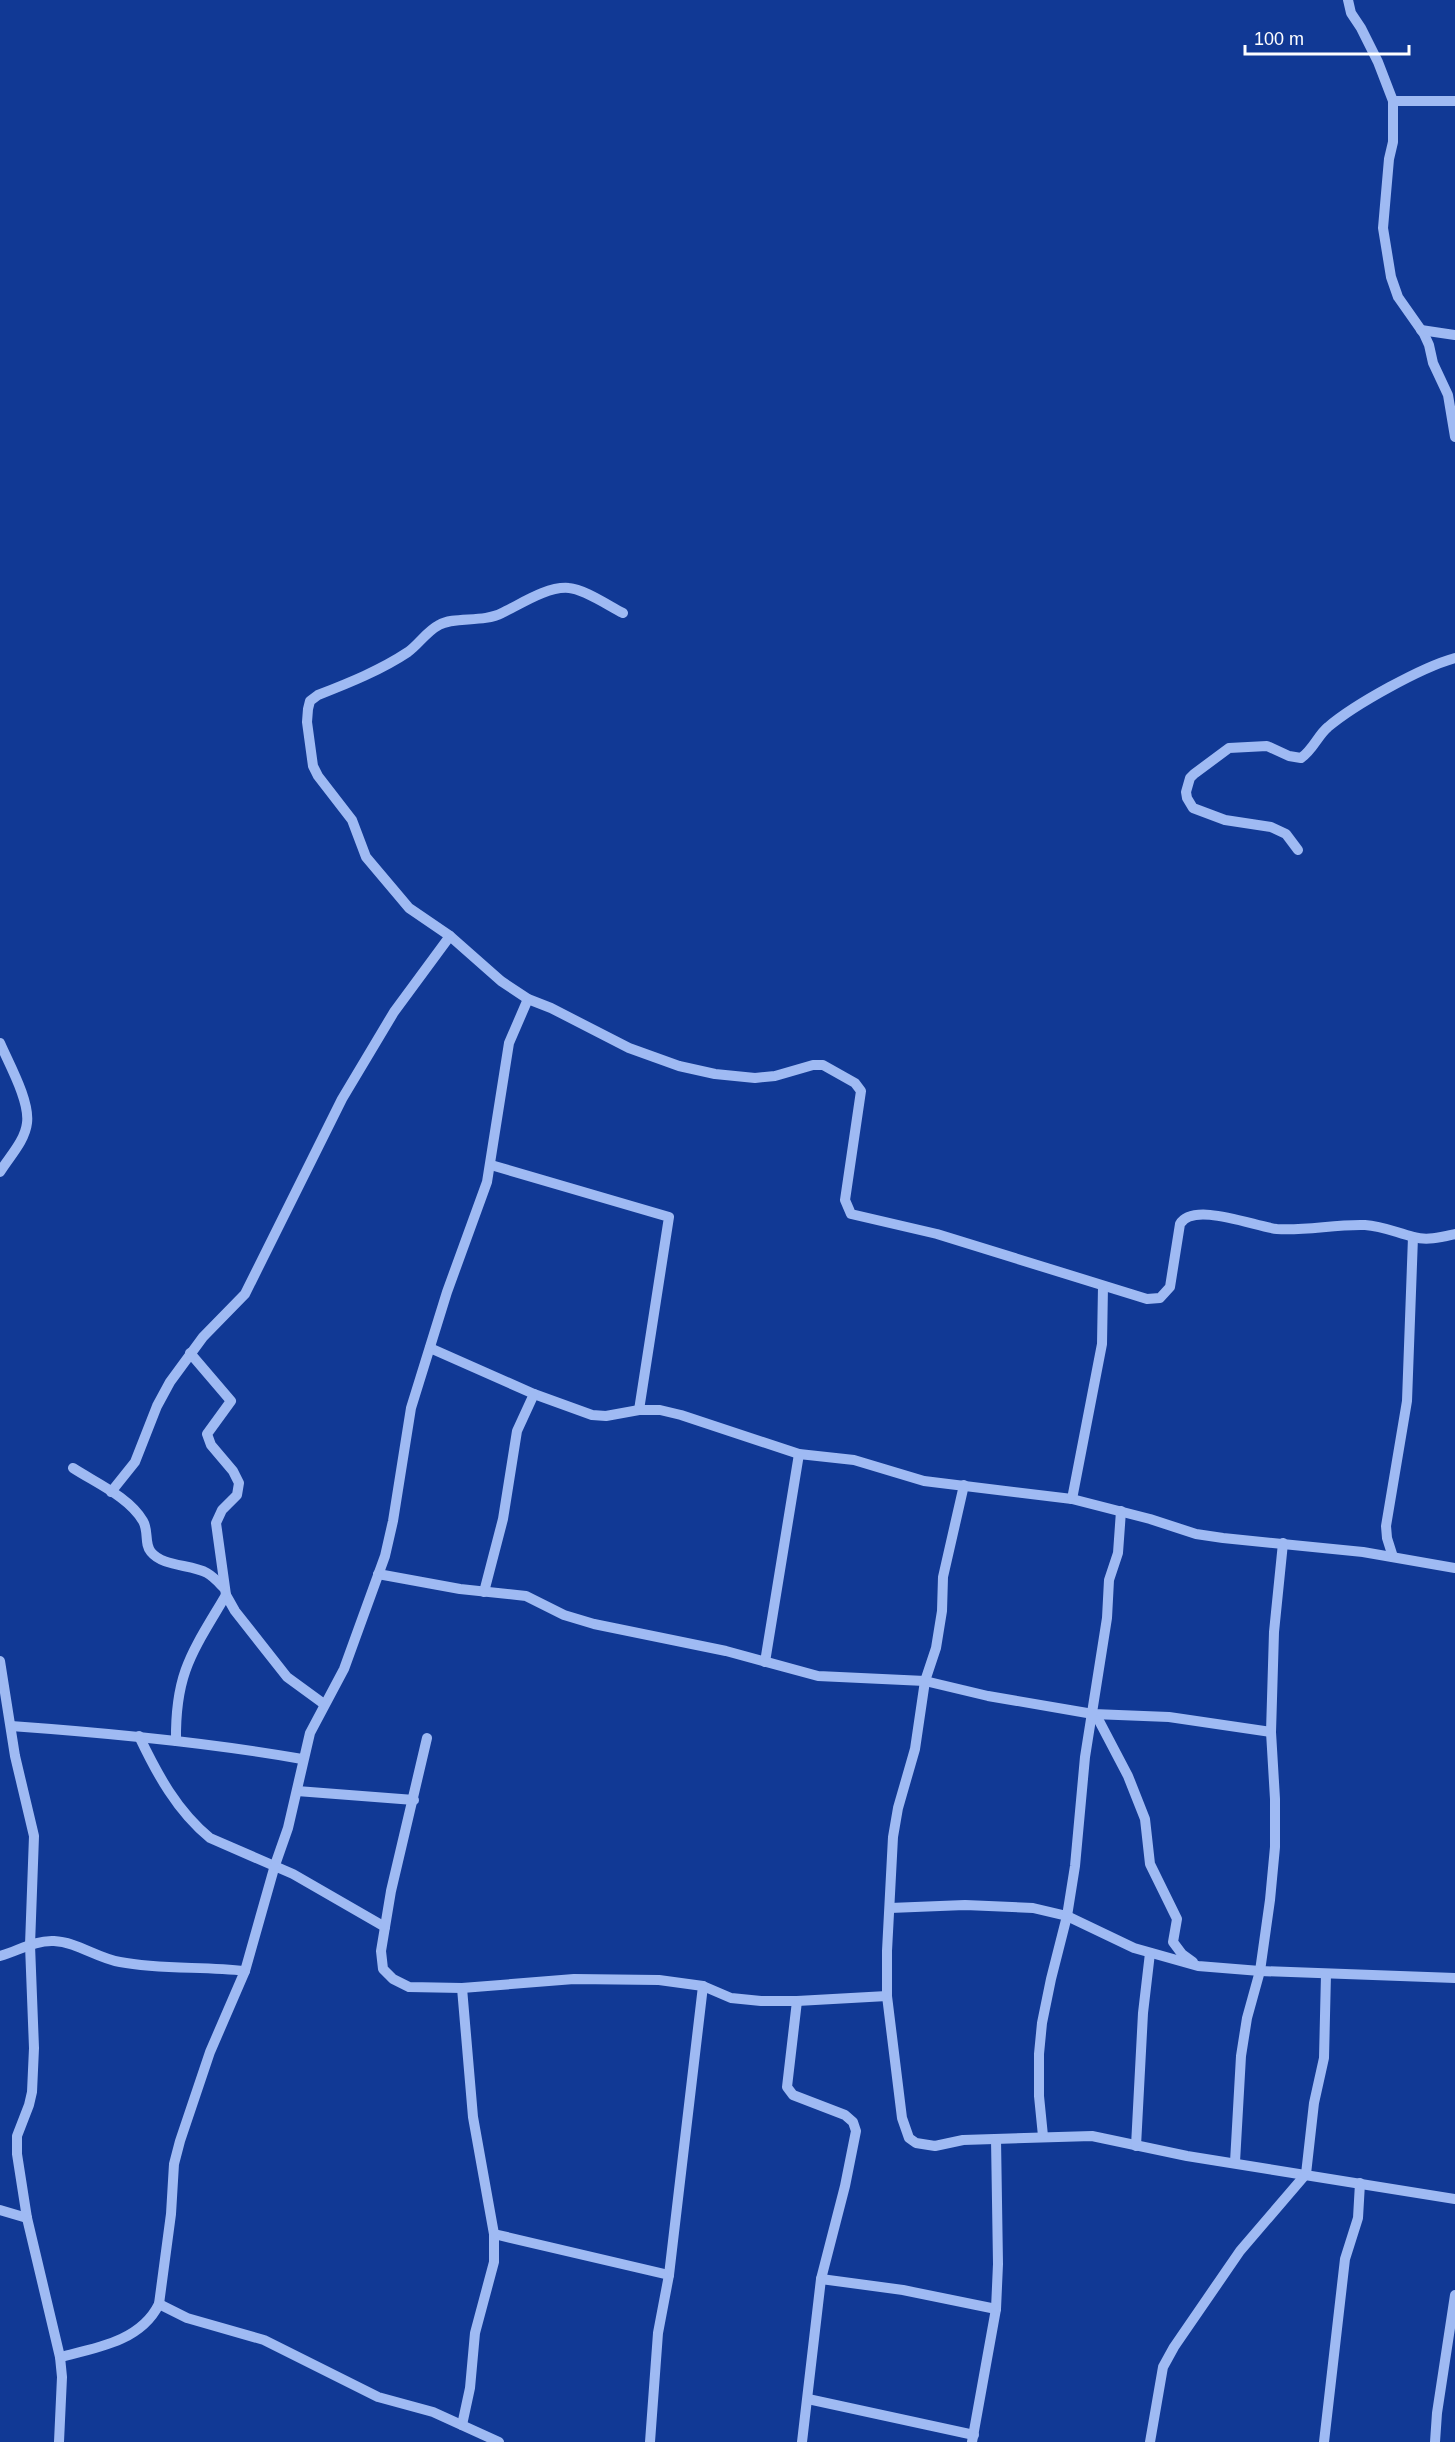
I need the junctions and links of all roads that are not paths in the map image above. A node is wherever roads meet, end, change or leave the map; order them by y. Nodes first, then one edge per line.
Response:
1 (1348, 0) edge
2 (1393, 101) junction
3 (1455, 101) edge
4 (1421, 330) junction
5 (1455, 334) edge
6 (1455, 437) edge
7 (623, 613) dead end
8 (1455, 658) edge
9 (1298, 850) dead end
10 (450, 936) junction
11 (528, 999) junction
12 (0, 1043) edge
13 (491, 1165) junction
14 (0, 1172) edge
15 (1455, 1234) edge
16 (1413, 1237) junction
17 (1103, 1286) junction
18 (430, 1348) junction
19 (190, 1353) junction
20 (534, 1394) junction
21 (639, 1410) junction
22 (799, 1455) junction
23 (73, 1468) dead end
24 (964, 1485) junction
25 (111, 1492) junction
26 (1072, 1500) junction
27 (1121, 1511) junction
28 (1283, 1543) junction
29 (1394, 1557) junction
30 (1455, 1568) edge
31 (378, 1574) junction
32 (225, 1592) junction
33 (484, 1592) junction
34 (0, 1661) edge
35 (765, 1662) junction
36 (925, 1681) junction
37 (324, 1704) junction
38 (1095, 1714) junction
39 (11, 1726) junction
40 (1271, 1732) junction
41 (139, 1736) junction
42 (427, 1738) dead end
43 (176, 1740) junction
44 (302, 1759) junction
45 (297, 1791) junction
46 (414, 1800) junction
47 (275, 1865) junction
48 (890, 1908) junction
49 (1067, 1916) junction
50 (385, 1927) junction
51 (30, 1945) junction
52 (1150, 1953) junction
53 (0, 1956) edge
54 (1198, 1966) junction
55 (245, 1971) junction
56 (1260, 1971) junction
57 (1326, 1974) junction
58 (1455, 1978) edge
59 (703, 1986) junction
60 (462, 1988) junction
61 (887, 1996) junction
62 (797, 2001) junction
63 (1043, 2136) junction
64 (996, 2139) junction
65 (1136, 2146) junction
66 (1235, 2162) junction
67 (1306, 2174) junction
68 (1360, 2182) junction
69 (1455, 2199) edge
70 (0, 2210) edge
71 (27, 2217) junction
72 (494, 2234) junction
73 (669, 2275) junction
74 (821, 2279) junction
75 (1455, 2295) edge
76 (159, 2304) junction
77 (996, 2309) junction
78 (60, 2357) junction
79 (808, 2398) junction
80 (462, 2425) junction
81 (973, 2438) edge
82 (59, 2442) edge
83 (499, 2442) edge
84 (650, 2442) edge
85 (802, 2442) edge
86 (1150, 2442) edge
87 (1324, 2442) edge
88 (1435, 2442) edge

1 - 2 street
2 - 3 street
2 - 4 street
4 - 5 street
4 - 6 street
7 - 10 street
8 - 9 street
10 - 11 street
10 - 19 street
11 - 13 street
11 - 17 street
12 - 14 street
13 - 18 street
13 - 21 street
15 - 16 street
16 - 17 street
16 - 29 street
17 - 26 street
18 - 20 street
18 - 31 street
19 - 25 street
19 - 32 street
20 - 21 street
20 - 33 street
21 - 22 street
22 - 24 street
22 - 35 street
23 - 25 street
24 - 26 street
24 - 36 street
25 - 32 street
26 - 27 street
27 - 28 street
27 - 38 street
28 - 29 street
28 - 40 street
29 - 30 street
31 - 33 street
31 - 37 street
32 - 37 street
32 - 43 street
33 - 35 street
34 - 39 street
35 - 36 street
36 - 38 street
36 - 48 street
37 - 44 street
38 - 40 street
38 - 49 street
38 - 54 street
39 - 41 street
39 - 51 street
40 - 56 street
41 - 43 street
41 - 47 street
42 - 46 street
43 - 44 street
44 - 45 street
45 - 46 street
45 - 47 street
46 - 50 street
47 - 50 street
47 - 55 street
48 - 49 street
48 - 61 street
49 - 52 street
49 - 63 street
50 - 60 street
51 - 53 street
51 - 55 street
51 - 71 street
52 - 54 street
52 - 65 street
54 - 56 street
55 - 76 street
56 - 57 street
56 - 66 street
57 - 58 street
57 - 67 street
59 - 60 street
59 - 62 street
59 - 73 street
60 - 72 street
61 - 62 street
61 - 64 street
62 - 74 street
63 - 64 street
63 - 65 street
64 - 77 street
65 - 66 street
66 - 67 street
67 - 68 street
67 - 86 street
68 - 69 street
68 - 87 street
70 - 71 street
71 - 78 street
72 - 73 street
72 - 80 street
73 - 84 street
74 - 77 street
74 - 79 street
75 - 88 street
76 - 78 street
76 - 80 street
77 - 81 street
78 - 82 street
79 - 81 street
79 - 85 street
80 - 83 street

